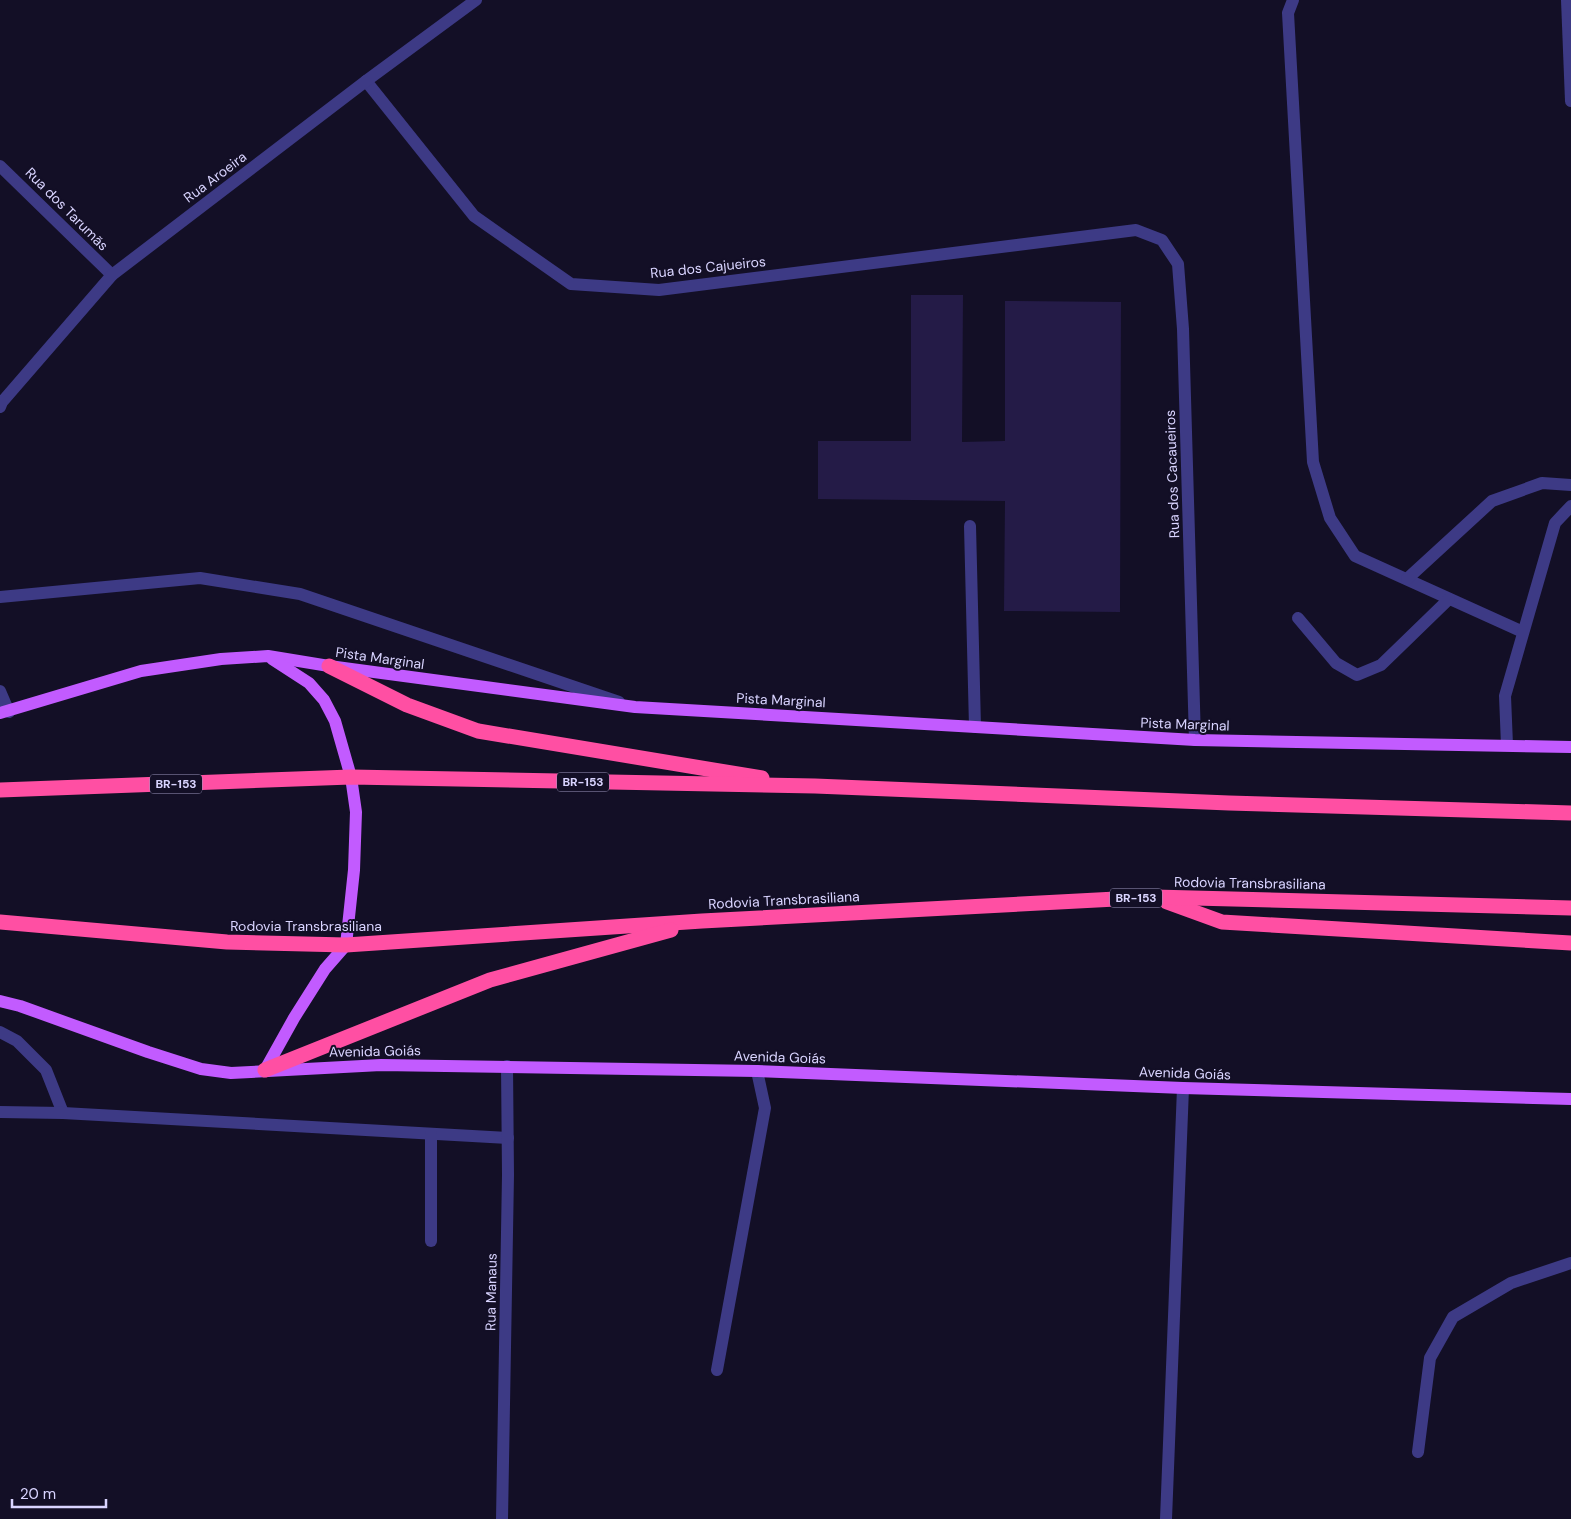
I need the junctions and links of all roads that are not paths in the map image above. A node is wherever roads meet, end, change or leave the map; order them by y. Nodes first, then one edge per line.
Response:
1 (476, 0) edge
2 (1293, 0) edge
3 (1567, 0) edge
4 (366, 81) junction
5 (1571, 101) edge
6 (0, 166) edge
7 (1136, 230) joint
8 (112, 275) junction
9 (0, 407) edge
10 (1571, 485) edge
11 (1571, 506) edge
12 (970, 526) dead end
13 (1407, 579) junction
14 (0, 597) edge
15 (1449, 599) junction
16 (1298, 618) dead end
17 (1523, 632) junction
18 (268, 656) junction
19 (330, 666) junction
20 (0, 691) edge
21 (635, 707) junction
22 (4, 713) edge
23 (975, 727) junction
24 (1194, 740) junction
25 (1506, 745) junction
26 (1571, 747) edge
27 (351, 778) junction
28 (815, 786) junction
29 (0, 790) edge
30 (1571, 813) edge
31 (1154, 897) junction
32 (1571, 908) edge
33 (702, 921) junction
34 (0, 922) edge
35 (1571, 943) edge
36 (346, 945) junction
37 (0, 1001) edge
38 (0, 1032) edge
39 (507, 1066) junction
40 (265, 1070) junction
41 (757, 1071) junction
42 (1183, 1088) junction
43 (1571, 1099) edge
44 (0, 1112) edge
45 (63, 1113) junction
46 (431, 1134) junction
47 (508, 1138) junction
48 (430, 1241) dead end
49 (1571, 1263) edge
50 (717, 1370) dead end
51 (1418, 1452) dead end
52 (502, 1519) edge
53 (1166, 1519) edge

1 - 4 street, Rua Aroeira
2 - 13 street
3 - 5 street
4 - 7 street, Rua dos Cajueiros
4 - 8 street, Rua Aroeira
6 - 8 street, Rua dos Tarumãs
7 - 24 street, Rua dos Cacaueiros
8 - 9 street, Rua Aroeira
10 - 13 street
11 - 17 street
12 - 23 street
13 - 15 street
14 - 21 street
15 - 16 street
15 - 17 street
17 - 25 street
18 - 19 main road, Pista Marginal
18 - 22 main road, Pista Marginal
18 - 27 main road
19 - 21 main road, Pista Marginal
19 - 28 highway
20 - 22 street
21 - 23 main road, Pista Marginal
23 - 24 main road, Pista Marginal
24 - 25 main road, Pista Marginal
25 - 26 main road, Pista Marginal
27 - 28 highway, BR-153
27 - 29 highway, BR-153
27 - 36 main road
28 - 30 highway, BR-153
31 - 32 highway, Rodovia Transbrasiliana / BR-153
31 - 33 highway, Rodovia Transbrasiliana / BR-153
31 - 35 highway
33 - 36 highway, Rodovia Transbrasiliana / BR-153
33 - 40 highway
34 - 36 highway, Rodovia Transbrasiliana / BR-153
36 - 40 main road
37 - 40 main road, Avenida Goiás
38 - 45 street
39 - 40 main road, Avenida Goiás
39 - 41 main road, Avenida Goiás
39 - 47 street, Rua Manaus
41 - 42 main road, Avenida Goiás
41 - 50 street
42 - 43 main road, Avenida Goiás
42 - 53 street
44 - 45 street
45 - 46 street
46 - 47 street
46 - 48 street
47 - 52 street, Rua Manaus
49 - 51 street

